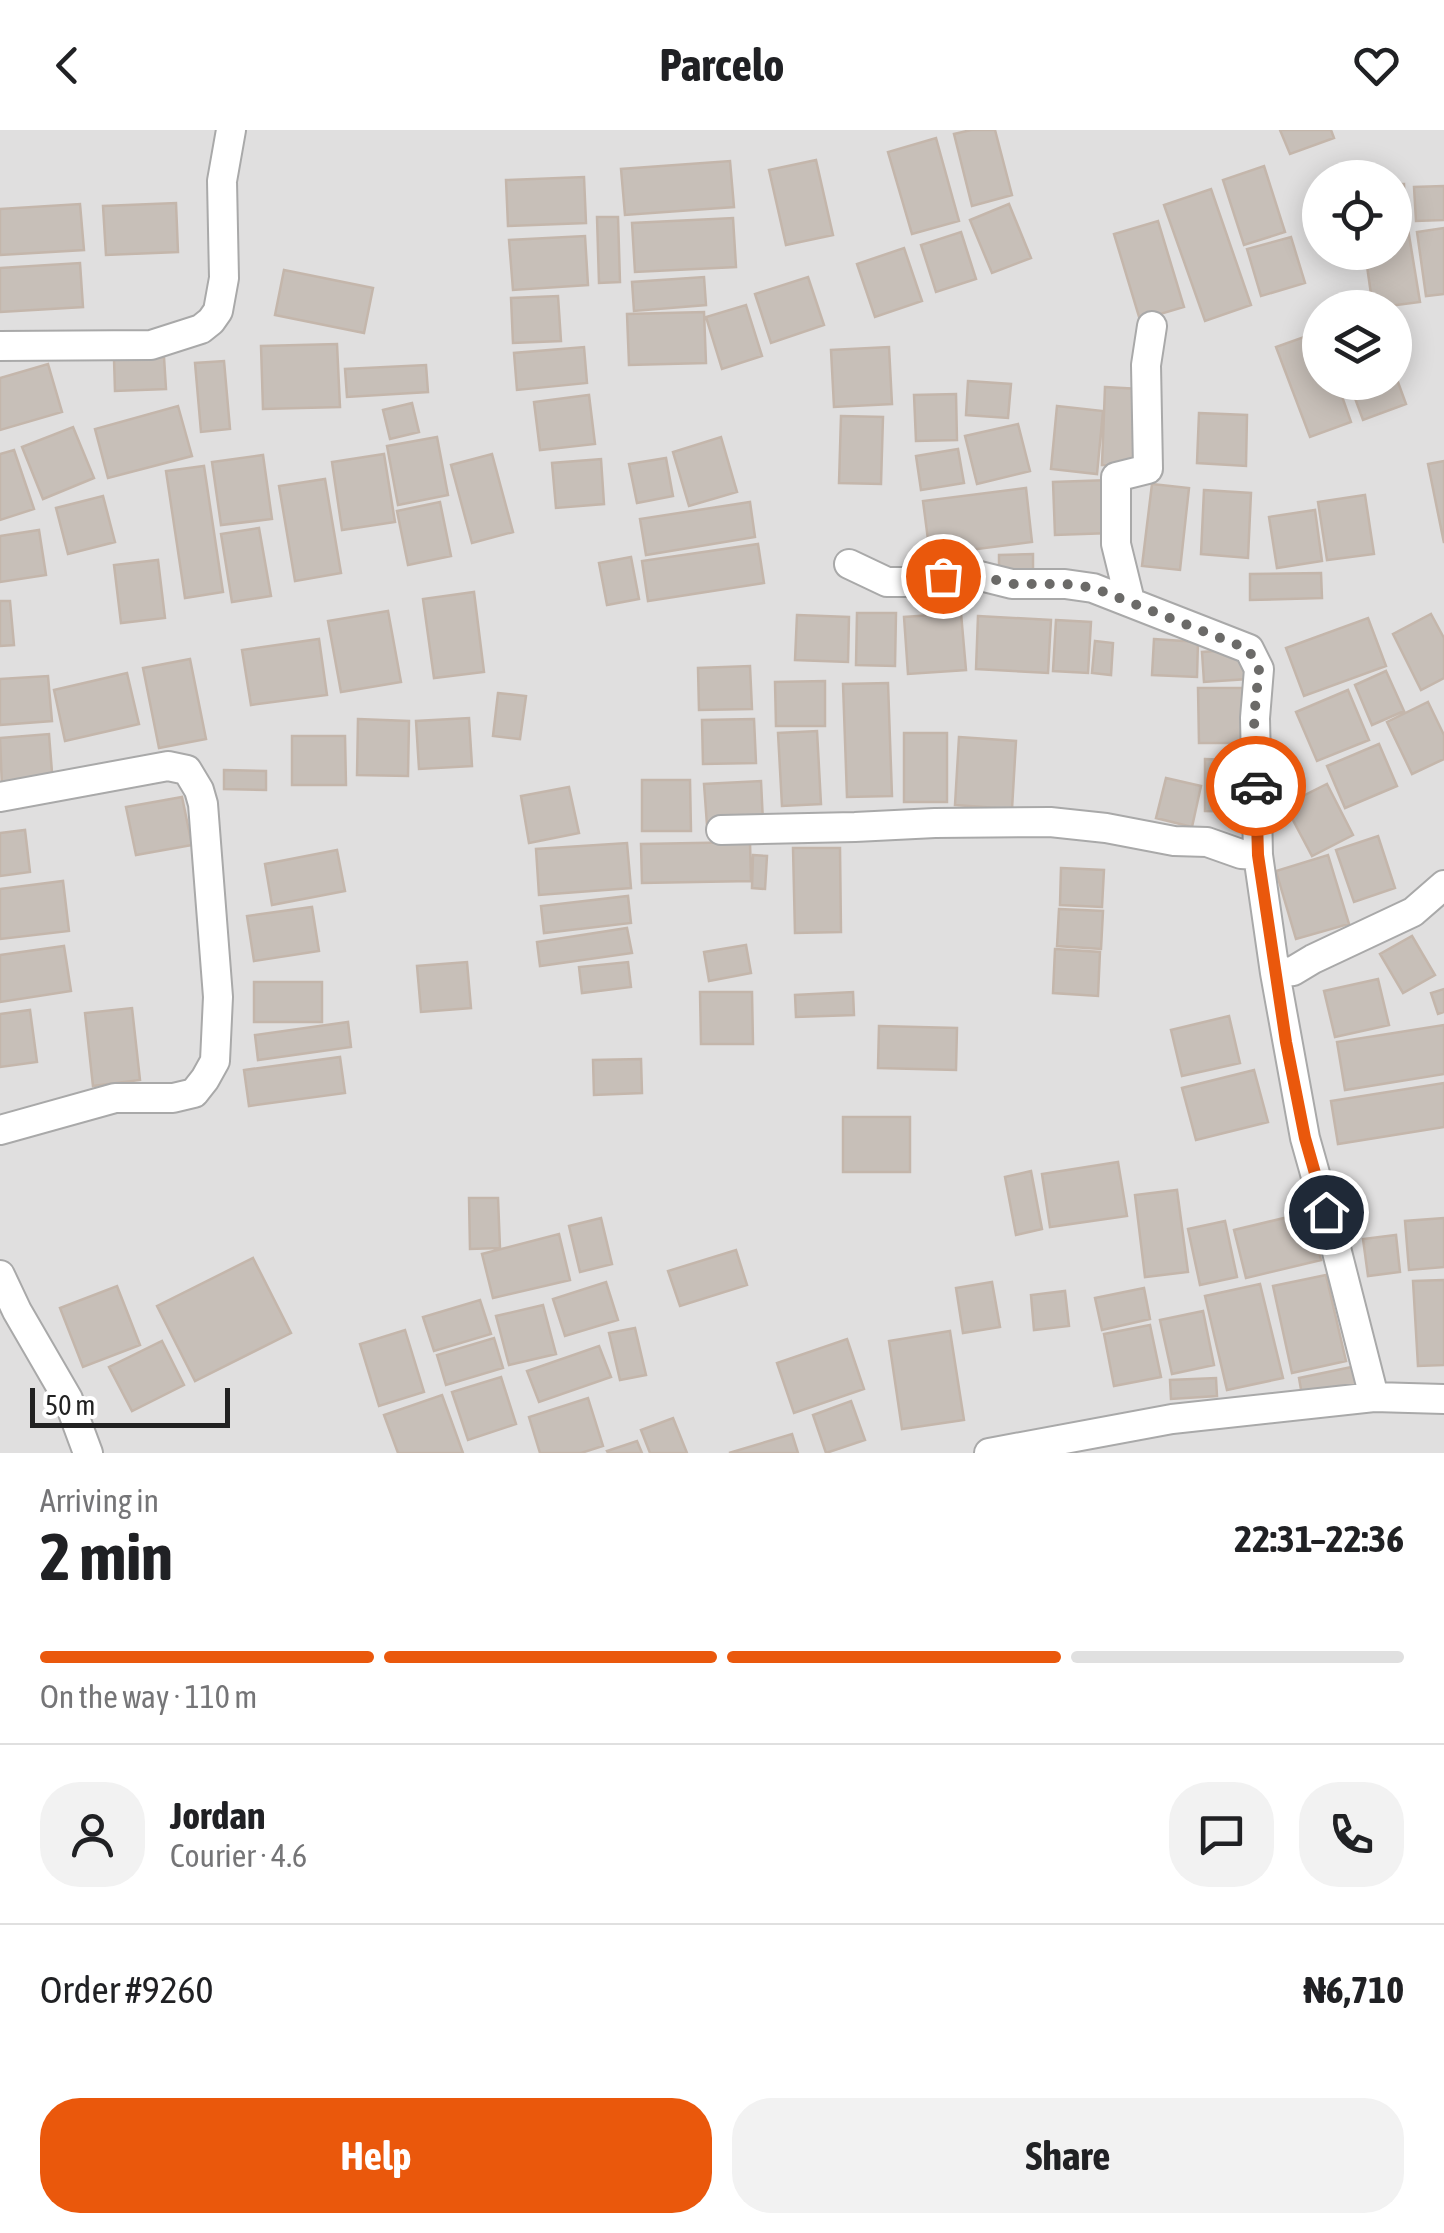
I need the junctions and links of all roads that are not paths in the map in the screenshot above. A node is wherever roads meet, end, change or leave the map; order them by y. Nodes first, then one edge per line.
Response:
1 (230, 130) edge
2 (1152, 326) dead end
3 (0, 346) edge
4 (849, 564) dead end
5 (1130, 601) junction
6 (0, 797) edge
7 (720, 830) dead end
8 (1258, 855) junction
9 (1444, 885) edge
10 (1275, 973) junction
11 (0, 1130) edge
12 (0, 1275) edge
13 (1374, 1397) junction
14 (1444, 1399) edge
15 (88, 1453) edge
16 (990, 1453) edge

1 - 3 street
2 - 5 street
4 - 5 street
5 - 8 street
6 - 11 street
7 - 8 street
8 - 10 street
9 - 10 street
10 - 13 street
12 - 15 street
13 - 14 street
13 - 16 street

